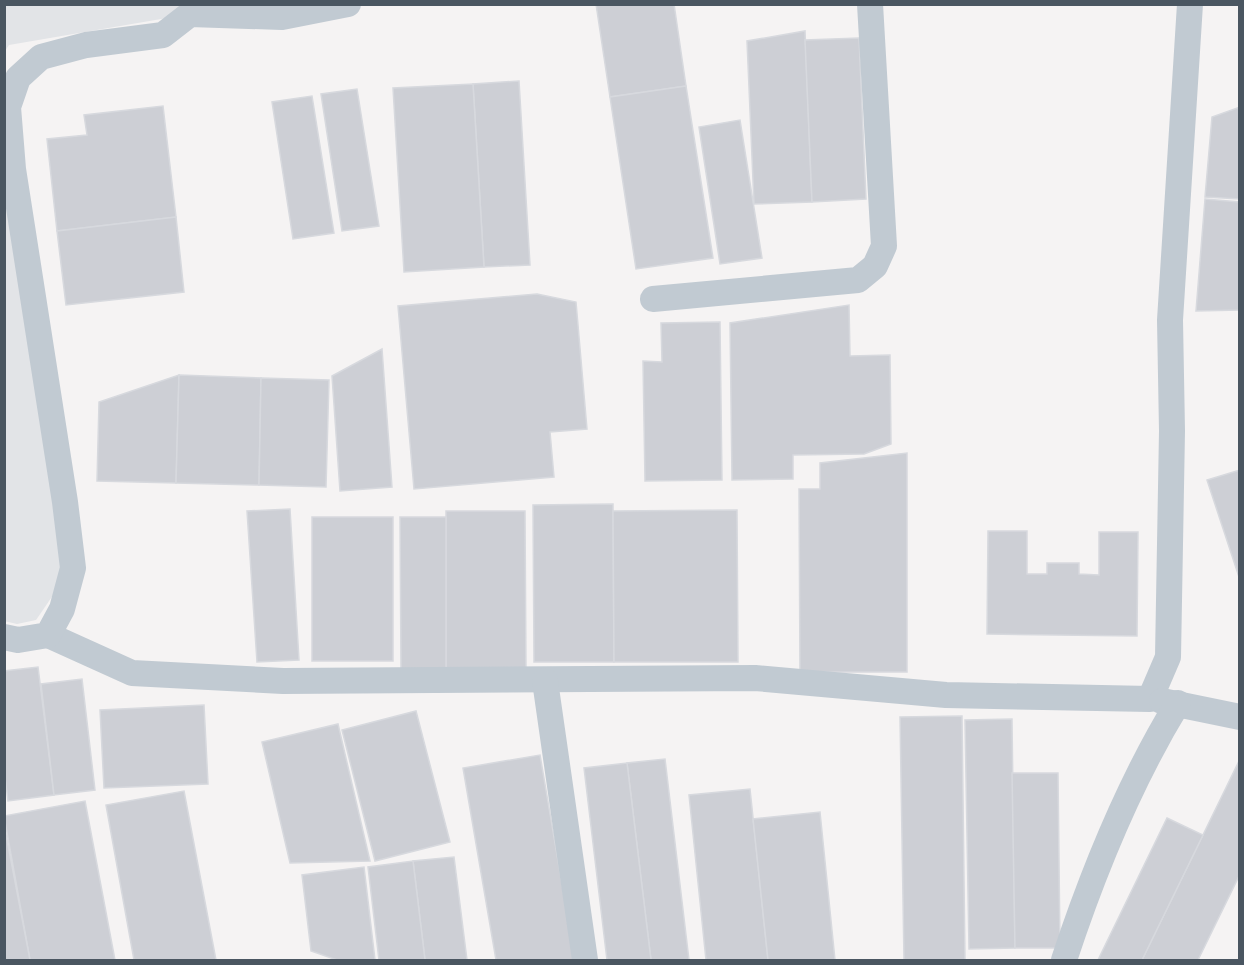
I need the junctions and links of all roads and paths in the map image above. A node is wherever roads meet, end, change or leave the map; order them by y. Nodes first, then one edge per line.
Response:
1 (348, 4) edge
2 (870, 4) edge
3 (1190, 4) edge
4 (653, 299) dead end
5 (48, 635) junction
6 (4, 637) edge
7 (545, 681) junction
8 (1150, 699) junction
9 (1178, 703) junction
10 (1239, 717) edge
11 (585, 960) edge
12 (1064, 960) edge

1 - 5 street
2 - 4 street
3 - 8 street
5 - 6 street
5 - 7 street
7 - 8 street
7 - 11 street
8 - 9 street
9 - 10 street
9 - 12 street

